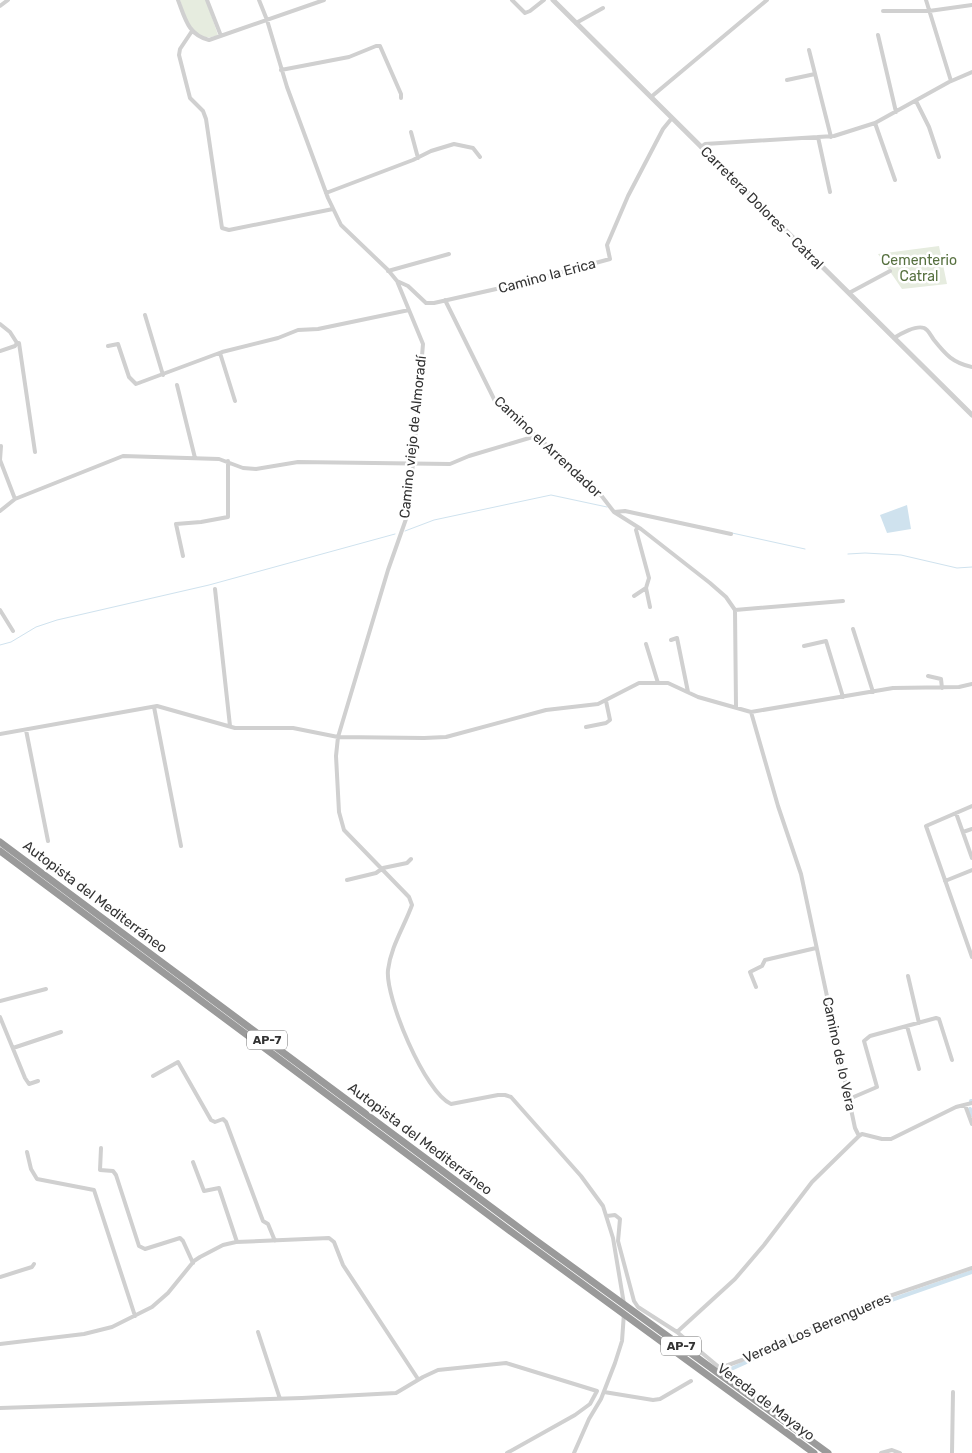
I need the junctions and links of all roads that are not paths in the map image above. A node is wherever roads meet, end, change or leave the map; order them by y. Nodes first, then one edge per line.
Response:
1 (8, 0) edge
2 (178, 0) edge
3 (207, 0) edge
4 (260, 0) edge
5 (301, 0) edge
6 (324, 0) edge
7 (512, 0) edge
8 (544, 0) edge
9 (553, 0) edge
10 (767, 0) edge
11 (926, 0) edge
12 (972, 5) edge
13 (0, 6) edge
14 (304, 7) junction
15 (603, 8) dead end
16 (929, 10) junction
17 (883, 11) dead end
18 (267, 20) junction
19 (576, 23) junction
20 (194, 33) junction
21 (878, 35) dead end
22 (221, 36) junction
23 (809, 50) dead end
24 (281, 70) junction
25 (972, 72) edge
26 (815, 74) junction
27 (787, 80) dead end
28 (951, 81) junction
29 (651, 97) junction
30 (401, 98) dead end
31 (916, 101) junction
32 (896, 112) junction
33 (672, 118) junction
34 (875, 123) junction
35 (411, 132) dead end
36 (831, 136) junction
37 (818, 137) junction
38 (701, 147) junction
39 (480, 157) dead end
40 (938, 157) dead end
41 (418, 158) junction
42 (895, 180) dead end
43 (830, 192) dead end
44 (326, 193) junction
45 (333, 208) junction
46 (449, 254) dead end
47 (388, 271) junction
48 (890, 271) dead end
49 (396, 281) junction
50 (849, 293) junction
51 (445, 300) junction
52 (408, 310) junction
53 (145, 315) dead end
54 (0, 324) edge
55 (894, 338) junction
56 (17, 343) junction
57 (108, 346) dead end
58 (0, 352) edge
59 (220, 353) junction
60 (972, 367) edge
61 (163, 375) junction
62 (177, 385) dead end
63 (235, 401) dead end
64 (972, 415) edge
65 (536, 436) junction
66 (1, 446) edge
67 (35, 452) dead end
68 (195, 458) junction
69 (228, 461) junction
70 (413, 464) junction
71 (16, 499) junction
72 (0, 512) edge
73 (614, 512) junction
74 (638, 527) junction
75 (731, 534) dead end
76 (183, 556) dead end
77 (646, 588) junction
78 (215, 589) dead end
79 (634, 596) dead end
80 (843, 601) dead end
81 (650, 607) dead end
82 (0, 610) edge
83 (734, 610) junction
84 (853, 630) dead end
85 (14, 631) dead end
86 (671, 640) dead end
87 (646, 644) dead end
88 (804, 646) dead end
89 (928, 676) dead end
90 (658, 683) junction
91 (972, 684) edge
92 (942, 688) junction
93 (688, 692) junction
94 (873, 692) junction
95 (843, 697) junction
96 (606, 701) junction
97 (154, 707) junction
98 (736, 707) junction
99 (751, 712) junction
100 (230, 726) junction
101 (586, 727) dead end
102 (26, 730) junction
103 (0, 734) edge
104 (338, 737) junction
105 (972, 806) edge
106 (956, 812) junction
107 (972, 828) edge
108 (963, 832) junction
109 (48, 841) dead end
110 (0, 842) edge
111 (180, 846) dead end
112 (971, 850) edge
113 (0, 851) edge
114 (972, 858) edge
115 (411, 860) dead end
116 (381, 869) junction
117 (972, 870) edge
118 (347, 880) dead end
119 (945, 881) junction
120 (816, 948) junction
121 (972, 957) edge
122 (908, 976) dead end
123 (756, 987) dead end
124 (46, 989) dead end
125 (0, 1001) edge
126 (0, 1018) edge
127 (919, 1023) junction
128 (907, 1026) junction
129 (62, 1032) dead end
130 (13, 1048) junction
131 (952, 1060) dead end
132 (919, 1069) dead end
133 (153, 1076) dead end
134 (38, 1081) dead end
135 (849, 1099) junction
136 (972, 1103) edge
137 (965, 1105) junction
138 (972, 1124) edge
139 (859, 1136) junction
140 (101, 1148) dead end
141 (27, 1152) dead end
142 (193, 1162) dead end
143 (607, 1216) junction
144 (275, 1241) junction
145 (237, 1242) junction
146 (193, 1263) junction
147 (34, 1264) dead end
148 (972, 1268) edge
149 (0, 1278) edge
150 (135, 1316) junction
151 (258, 1332) dead end
152 (677, 1332) junction
153 (0, 1344) edge
154 (720, 1368) junction
155 (418, 1380) junction
156 (691, 1381) dead end
157 (597, 1391) junction
158 (604, 1392) junction
159 (954, 1392) dead end
160 (280, 1399) junction
161 (0, 1408) edge
162 (507, 1453) edge
163 (574, 1453) edge
164 (814, 1453) edge
165 (828, 1453) edge
166 (834, 1453) edge
167 (881, 1453) edge
168 (900, 1453) edge
169 (952, 1453) edge

1 - 13 street
2 - 20 street
3 - 22 street
4 - 18 street, Camino viejo de Almoradí
5 - 14 street
6 - 14 street
7 - 8 street
9 - 19 street, Carretera Dolores - Catral
10 - 29 street
11 - 16 street
12 - 16 street
14 - 18 street
15 - 19 street
16 - 17 street
16 - 28 street
18 - 22 street
18 - 24 street, Camino viejo de Almoradí
19 - 29 street, Carretera Dolores - Catral
20 - 22 street
20 - 45 street
21 - 32 street
23 - 26 street
24 - 30 street
24 - 44 street, Camino viejo de Almoradí
25 - 28 street
26 - 27 street
26 - 36 street
28 - 31 street
29 - 33 street, Carretera Dolores - Catral
31 - 32 street
31 - 40 street
32 - 34 street
33 - 38 street, Carretera Dolores - Catral
33 - 51 street, Camino la Erica
34 - 36 street
34 - 42 street
35 - 41 street
36 - 37 street
37 - 38 street
37 - 43 street
38 - 50 street, Carretera Dolores - Catral
39 - 41 street
41 - 44 street
44 - 45 street, Camino viejo de Almoradí
45 - 47 street, Camino viejo de Almoradí
46 - 47 street
47 - 49 street, Camino viejo de Almoradí
48 - 50 street
49 - 51 street, Camino la Erica
49 - 52 street, Camino viejo de Almoradí
50 - 55 street, Carretera Dolores - Catral
51 - 65 street, Camino el Arrendador
52 - 59 street
52 - 70 street, Camino viejo de Almoradí
53 - 61 street
54 - 56 street
55 - 60 street
55 - 64 street, Carretera Dolores - Catral
56 - 58 street
56 - 67 street
57 - 61 street
59 - 61 street
59 - 63 street
62 - 68 street
65 - 70 street
65 - 73 street, Camino el Arrendador
66 - 71 street
68 - 69 street
68 - 71 street
69 - 70 street
69 - 76 street
70 - 104 street, Camino viejo de Almoradí
71 - 72 street
73 - 74 street, Camino el Arrendador
73 - 75 street
74 - 77 street
74 - 83 street, Camino el Arrendador
77 - 79 street
77 - 81 street
78 - 100 street
80 - 83 street
82 - 85 street
83 - 98 street
84 - 94 street
86 - 93 street
87 - 90 street
88 - 95 street
89 - 92 street
90 - 93 street
90 - 96 street
91 - 92 street
92 - 94 street
93 - 98 street
94 - 95 street
95 - 99 street
96 - 101 street
96 - 104 street
97 - 100 street
97 - 102 street
97 - 111 street
98 - 99 street
99 - 120 street, Camino de lo Vera
100 - 104 street
102 - 103 street
102 - 109 street
104 - 116 street, Camino viejo de Almoradí
105 - 106 street
106 - 108 street
106 - 119 street
107 - 108 street
108 - 112 street
110 - 165 highway, Autopista del Mediterráneo / AP-7
112 - 114 street
113 - 164 highway, Autopista del Mediterráneo / AP-7
115 - 116 street
116 - 118 street
116 - 143 street, Camino viejo de Almoradí
117 - 119 street
119 - 121 street
120 - 123 street
120 - 135 street, Camino de lo Vera
122 - 127 street
124 - 125 street
126 - 130 street
127 - 128 street
127 - 131 street
128 - 132 street
128 - 135 street
129 - 130 street
130 - 134 street
133 - 144 street
135 - 139 street, Camino de lo Vera
136 - 137 street
137 - 138 street
137 - 139 street
139 - 152 street
140 - 146 street
141 - 150 street
142 - 145 street
143 - 152 street, Vereda de Mayayo
143 - 158 street, Camino viejo de Almoradí
144 - 145 street
144 - 155 street
145 - 146 street
146 - 150 street
147 - 149 street
148 - 154 street, Vereda Los Berengueres
150 - 153 street
151 - 160 street
152 - 154 street, Vereda de Mayayo
154 - 166 street, Vereda de Mayayo
155 - 157 street
155 - 160 street
156 - 158 street
157 - 158 street
157 - 162 street
158 - 163 street, Camino viejo de Almoradí
159 - 169 street
160 - 161 street
167 - 168 street

